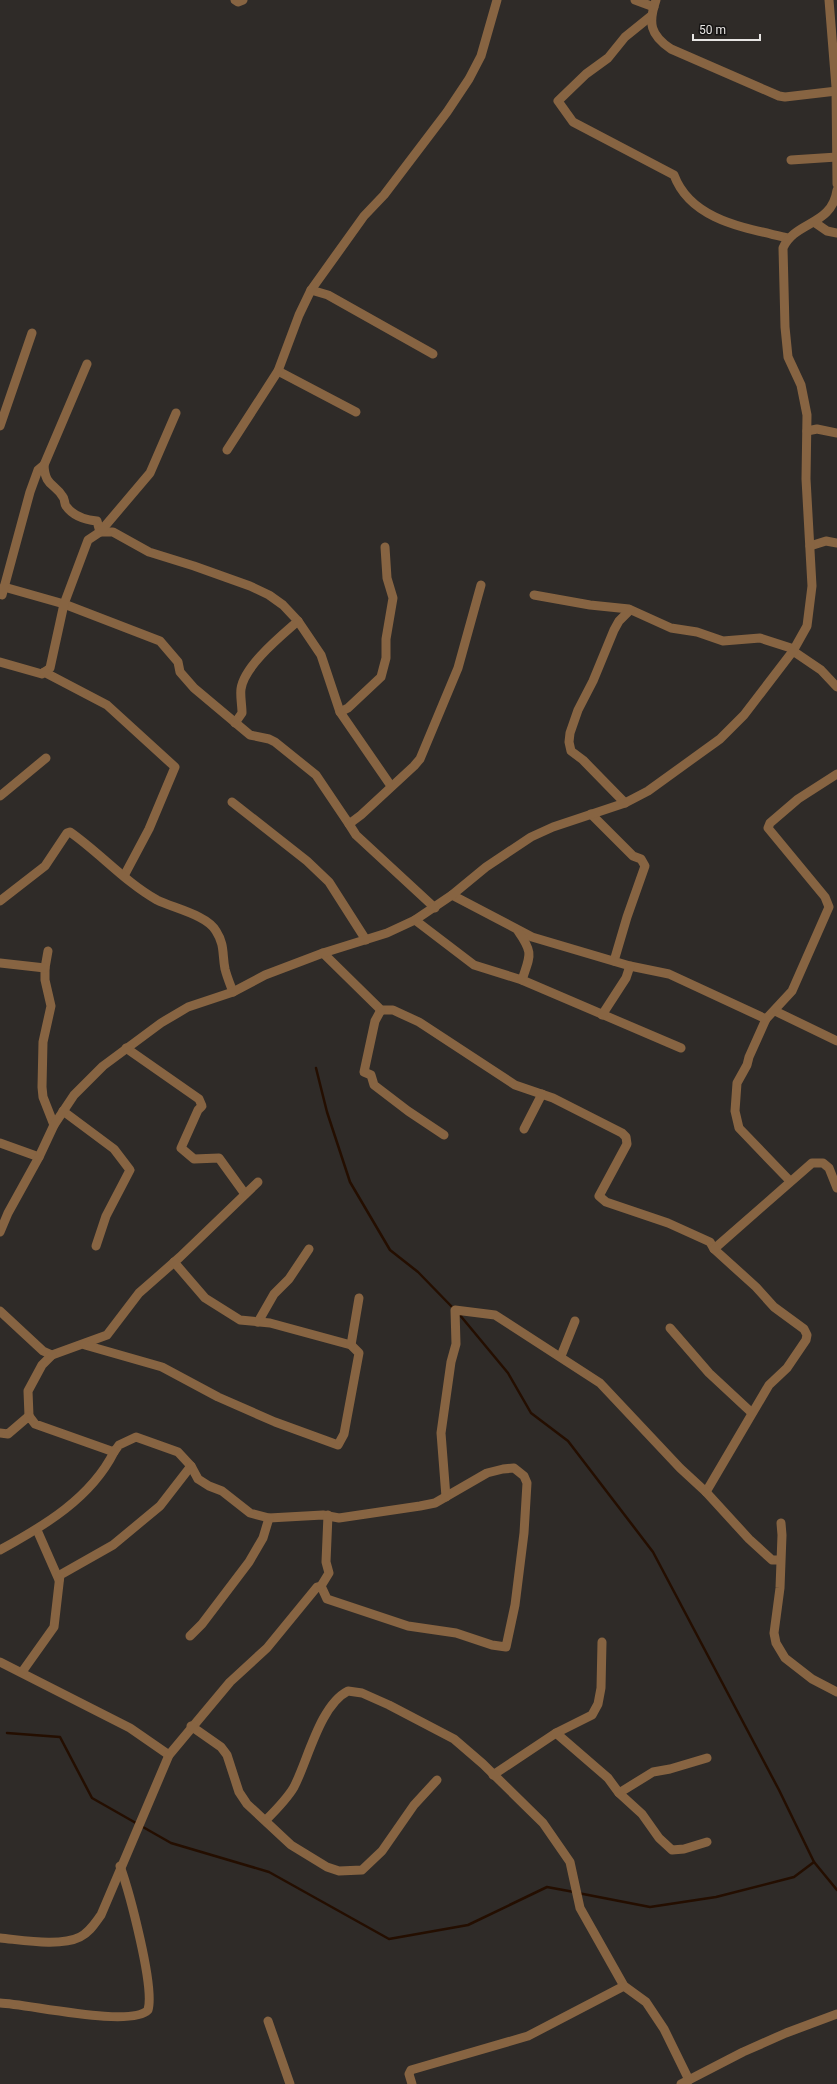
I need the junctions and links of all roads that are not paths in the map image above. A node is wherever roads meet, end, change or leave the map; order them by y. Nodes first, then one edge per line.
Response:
1 (235, 0) edge
2 (243, 0) edge
3 (497, 0) edge
4 (635, 0) edge
5 (829, 0) edge
6 (653, 8) edge
7 (836, 61) edge
8 (837, 91) edge
9 (837, 157) edge
10 (791, 160) dead end
11 (837, 184) edge
12 (837, 190) edge
13 (814, 222) junction
14 (837, 233) edge
15 (788, 238) junction
16 (311, 290) junction
17 (32, 333) dead end
18 (433, 354) dead end
19 (87, 364) dead end
20 (278, 371) junction
21 (356, 412) dead end
22 (176, 413) dead end
23 (0, 426) edge
24 (808, 431) junction
25 (837, 433) edge
26 (227, 450) dead end
27 (44, 465) junction
28 (100, 532) junction
29 (837, 543) edge
30 (810, 546) junction
31 (385, 547) dead end
32 (482, 585) dead end
33 (2, 590) edge
34 (534, 595) dead end
35 (64, 604) junction
36 (630, 610) junction
37 (298, 621) junction
38 (794, 650) junction
39 (0, 662) edge
40 (44, 672) junction
41 (837, 687) edge
42 (340, 712) junction
43 (235, 723) junction
44 (46, 758) dead end
45 (837, 774) edge
46 (391, 786) junction
47 (0, 796) edge
48 (232, 802) dead end
49 (625, 803) junction
50 (591, 814) junction
51 (348, 824) junction
52 (124, 876) junction
53 (452, 895) junction
54 (0, 901) edge
55 (435, 908) junction
56 (415, 920) junction
57 (518, 931) junction
58 (366, 940) junction
59 (48, 951) dead end
60 (323, 953) junction
61 (614, 961) junction
62 (0, 963) edge
63 (630, 966) junction
64 (45, 968) junction
65 (522, 980) junction
66 (234, 992) junction
67 (381, 1010) junction
68 (775, 1011) junction
69 (602, 1015) junction
70 (766, 1019) junction
71 (837, 1041) edge
72 (126, 1048) junction
73 (681, 1048) dead end
74 (542, 1094) junction
75 (63, 1111) junction
76 (54, 1124) junction
77 (524, 1129) dead end
78 (444, 1135) dead end
79 (0, 1143) edge
80 (39, 1157) junction
81 (790, 1181) junction
82 (258, 1182) dead end
83 (836, 1185) edge
84 (245, 1194) junction
85 (0, 1232) edge
86 (96, 1246) dead end
87 (309, 1249) dead end
88 (714, 1249) junction
89 (174, 1262) junction
90 (359, 1298) dead end
91 (0, 1311) edge
92 (575, 1321) dead end
93 (258, 1322) junction
94 (670, 1328) dead end
95 (85, 1345) junction
96 (352, 1345) junction
97 (52, 1356) junction
98 (561, 1356) junction
99 (752, 1412) junction
100 (29, 1416) junction
101 (0, 1433) edge
102 (114, 1452) junction
103 (191, 1466) junction
104 (706, 1492) junction
105 (446, 1497) junction
106 (328, 1515) junction
107 (269, 1518) junction
108 (781, 1523) dead end
109 (37, 1530) junction
110 (0, 1550) edge
111 (780, 1560) junction
112 (59, 1580) junction
113 (321, 1586) junction
114 (190, 1636) dead end
115 (602, 1642) dead end
116 (0, 1662) edge
117 (22, 1672) junction
118 (837, 1692) edge
119 (192, 1726) junction
120 (556, 1733) junction
121 (169, 1755) junction
122 (708, 1758) dead end
123 (493, 1774) junction
124 (437, 1780) dead end
125 (619, 1793) junction
126 (266, 1820) junction
127 (707, 1842) dead end
128 (120, 1866) junction
129 (0, 1938) edge
130 (624, 1986) junction
131 (0, 2003) edge
132 (837, 2014) edge
133 (268, 2021) dead end
134 (692, 2081) edge
135 (290, 2084) edge
136 (412, 2084) edge

1 - 2 street
3 - 16 street
4 - 6 street
5 - 7 street
6 - 8 street
6 - 15 street
7 - 8 street
8 - 9 street
9 - 10 street
9 - 11 street
12 - 13 street
13 - 14 street
13 - 15 street
15 - 24 street
16 - 18 street
16 - 20 street
17 - 23 street
19 - 27 street
20 - 21 street
20 - 26 street
22 - 28 street
24 - 25 street
24 - 30 street
27 - 28 street
27 - 33 street
28 - 35 street
28 - 37 street
29 - 30 street
30 - 38 street
31 - 42 street
32 - 46 street
33 - 35 street
34 - 36 street
35 - 40 street
35 - 43 street
36 - 38 street
36 - 49 street
37 - 42 street
37 - 43 street
38 - 41 street
38 - 49 street
39 - 40 street
40 - 52 street
42 - 46 street
43 - 51 street
44 - 47 street
45 - 68 street
46 - 51 street
48 - 58 street
49 - 50 street
50 - 53 street
50 - 61 street
51 - 55 street
52 - 54 street
52 - 66 street
53 - 55 street
53 - 57 street
55 - 56 street
56 - 58 street
56 - 65 street
57 - 61 street
57 - 65 street
58 - 60 street
59 - 64 street
60 - 66 street
60 - 67 street
61 - 63 street
62 - 64 street
63 - 69 street
63 - 70 street
64 - 76 street
65 - 69 street
66 - 72 street
67 - 74 street
67 - 78 street
68 - 70 street
68 - 71 street
69 - 73 street
70 - 81 street
72 - 75 street
72 - 84 street
74 - 77 street
74 - 88 street
75 - 76 street
75 - 86 street
76 - 80 street
79 - 80 street
80 - 85 street
81 - 83 street
81 - 88 street
82 - 84 street
84 - 89 street
87 - 93 street
88 - 99 street
89 - 93 street
89 - 95 street
90 - 96 street
91 - 97 street
92 - 98 street
93 - 96 street
94 - 99 street
95 - 96 street
95 - 97 street
97 - 100 street
98 - 104 street
98 - 105 street
99 - 104 street
100 - 101 street
100 - 102 street
102 - 103 street
102 - 109 street
103 - 107 street
103 - 112 street
104 - 111 street
105 - 106 street
105 - 113 street
106 - 107 street
106 - 113 street
107 - 114 street
108 - 111 street
109 - 110 street
109 - 112 street
111 - 118 street
112 - 117 street
113 - 119 street
115 - 120 street
116 - 117 street
117 - 121 street
119 - 121 street
119 - 126 street
120 - 123 street
120 - 125 street
121 - 128 street
122 - 125 street
123 - 126 street
123 - 130 street
124 - 126 street
125 - 127 street
128 - 129 street
128 - 131 street
130 - 134 street
130 - 136 street
132 - 134 street
133 - 135 street

